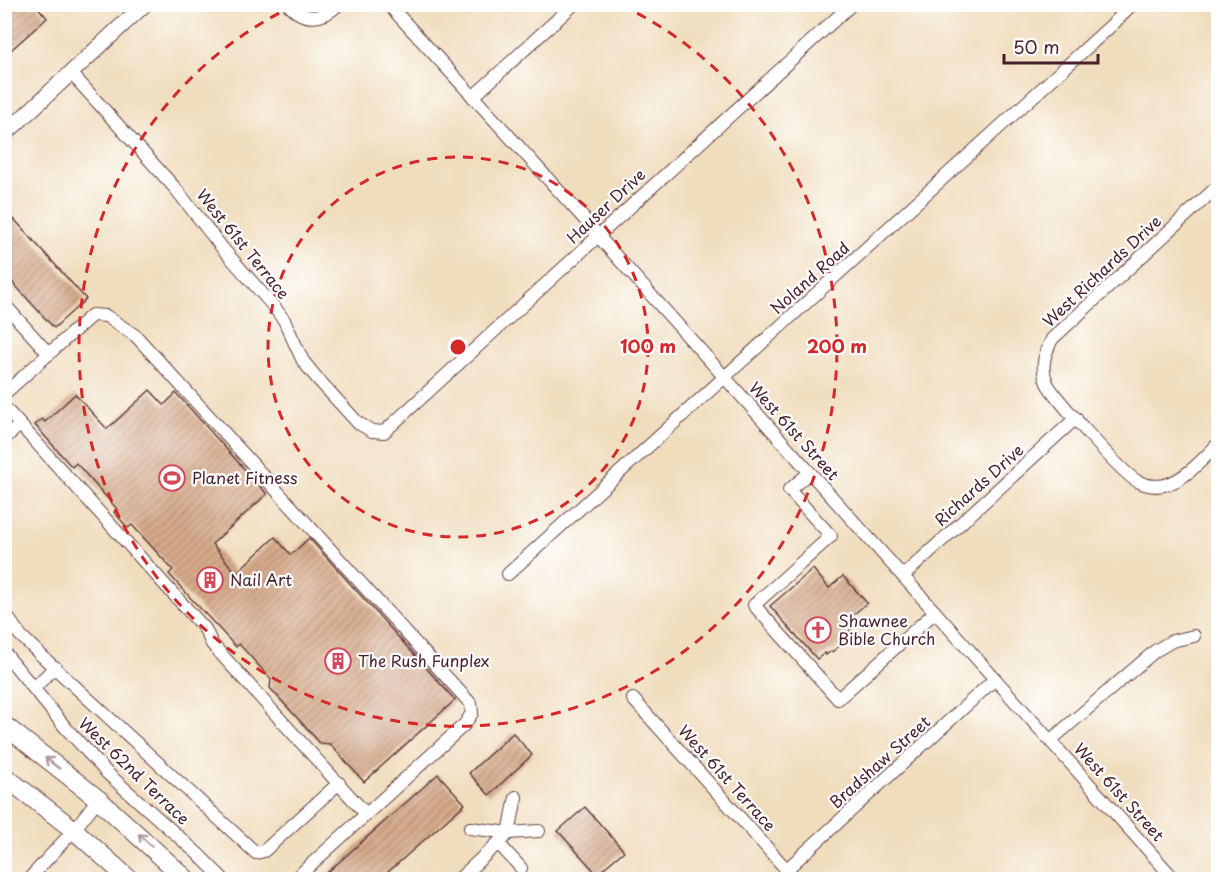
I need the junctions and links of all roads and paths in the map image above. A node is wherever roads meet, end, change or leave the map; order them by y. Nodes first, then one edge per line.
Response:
1 (145, 4) edge
2 (288, 4) edge
3 (339, 4) edge
4 (388, 4) edge
5 (574, 4) edge
6 (852, 4) edge
7 (1132, 4) edge
8 (71, 74) junction
9 (473, 97) junction
10 (4, 135) edge
11 (1216, 188) dead end
12 (599, 237) junction
13 (4, 304) edge
14 (49, 354) junction
15 (724, 378) junction
16 (4, 394) edge
17 (4, 407) edge
18 (1076, 418) junction
19 (20, 425) junction
20 (384, 432) joint
21 (4, 439) edge
22 (1218, 444) edge
23 (809, 473) junction
24 (508, 574) dead end
25 (903, 576) junction
26 (4, 612) edge
27 (935, 612) junction
28 (1194, 636) dead end
29 (4, 652) edge
30 (55, 667) junction
31 (995, 679) junction
32 (34, 688) junction
33 (633, 699) dead end
34 (4, 725) edge
35 (1051, 740) junction
36 (4, 776) edge
37 (339, 783) junction
38 (516, 797) dead end
39 (98, 799) junction
40 (366, 814) junction
41 (470, 828) dead end
42 (74, 830) junction
43 (539, 831) dead end
44 (509, 833) junction
45 (498, 843) junction
46 (521, 868) dead end
47 (787, 869) junction
48 (28, 879) edge
49 (130, 879) edge
50 (188, 879) edge
51 (224, 879) edge
52 (294, 879) edge
53 (458, 879) edge
54 (796, 879) edge
55 (1175, 879) edge

1 - 8 main road
2 - 3 street
4 - 9 street, West 61st Street
5 - 9 street
6 - 12 street, Hauser Drive
7 - 15 street, Noland Road
8 - 10 main road
8 - 20 street, West 61st Terrace
9 - 12 street, West 61st Street
11 - 18 street, West Richards Drive
12 - 15 street, West 61st Street
12 - 20 street, Hauser Drive
13 - 14 street
14 - 16 street
14 - 40 street
15 - 23 street, West 61st Street
15 - 24 street, Noland Road
17 - 19 street
18 - 22 street, West Richards Drive
18 - 25 street, Richards Drive
19 - 21 street
19 - 37 street
23 - 25 street, West 61st Street
23 - 27 street
25 - 27 street, West 61st Street
26 - 30 street
27 - 31 street, West 61st Street
28 - 35 street
29 - 32 street, West 62nd Terrace
30 - 32 street
30 - 37 street
31 - 35 street, West 61st Street
31 - 47 street, Bradshaw Street
32 - 51 street, West 62nd Terrace
33 - 47 street, West 61st Terrace
39 -> 34 highway
35 - 55 street, West 61st Street
36 - 42 highway
37 - 40 street
38 - 44 street
39 - 42 street
50 -> 39 highway
40 - 52 street
41 - 44 street
42 - 48 street
42 - 49 highway
43 - 44 street
44 - 45 street
45 - 46 street
45 - 53 street
47 - 54 street, West 61st Terrace

